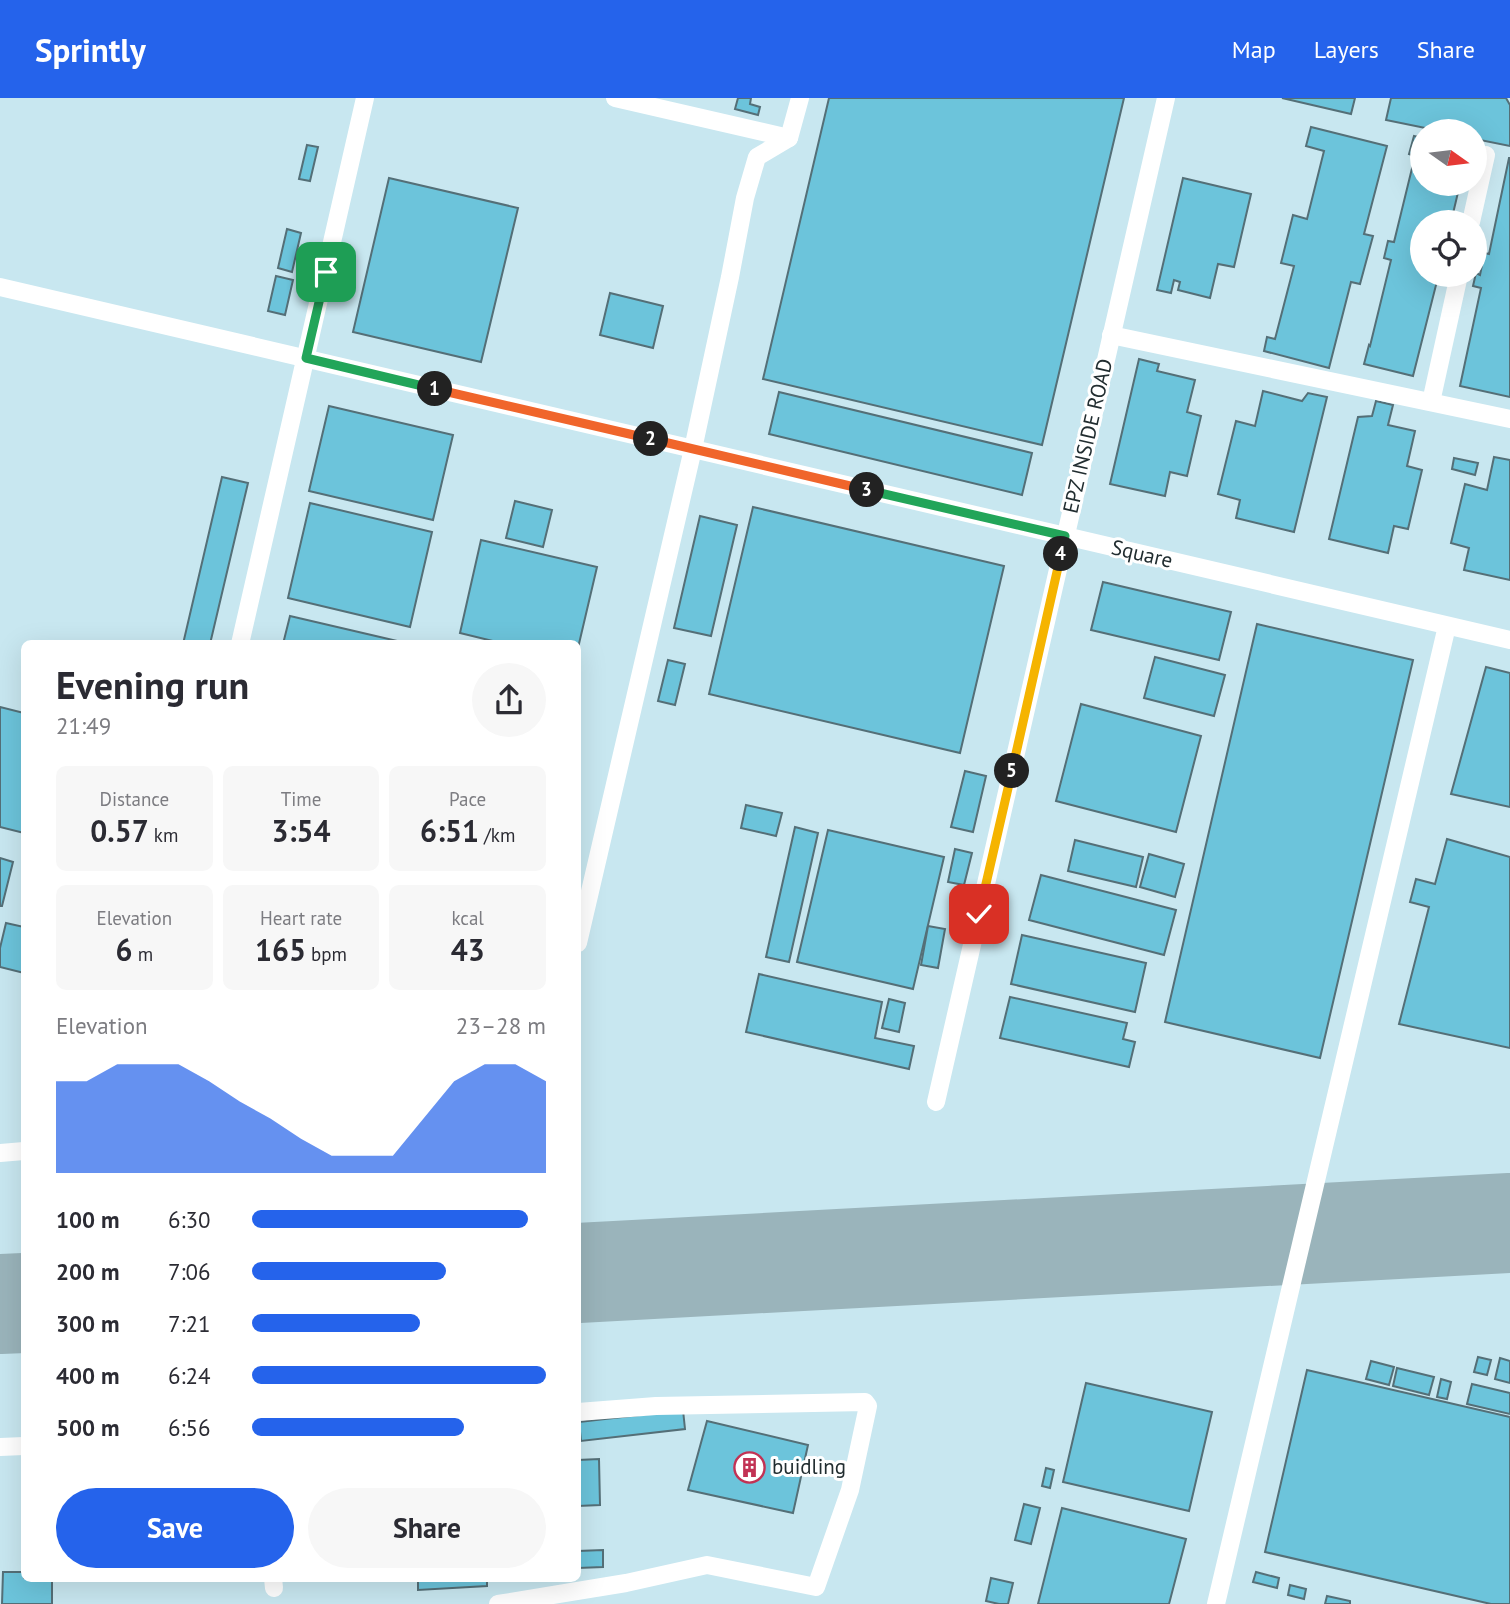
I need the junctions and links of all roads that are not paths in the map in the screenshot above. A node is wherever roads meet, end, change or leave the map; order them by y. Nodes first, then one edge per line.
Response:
1 (365, 98) edge
2 (615, 98) edge
3 (800, 98) edge
4 (1166, 98) edge
5 (789, 138) junction
6 (0, 287) edge
7 (1456, 287) edge
8 (1111, 335) junction
9 (306, 358) junction
10 (1431, 402) junction
11 (1510, 419) edge
12 (693, 449) junction
13 (1065, 536) junction
14 (1447, 626) junction
15 (241, 640) edge
16 (1510, 640) edge
17 (581, 930) edge
18 (936, 1102) dead end
19 (21, 1151) edge
20 (0, 1153) edge
21 (581, 1412) edge
22 (21, 1446) edge
23 (0, 1447) edge
24 (498, 1604) edge
25 (1216, 1604) edge

1 - 9 lane
2 - 5 lane
3 - 5 lane
4 - 8 lane, EPZ INSIDE ROAD
5 - 12 lane
6 - 9 lane, Square
7 - 10 lane
8 - 10 lane
8 - 13 lane, EPZ INSIDE ROAD
9 - 12 lane, Square
9 - 15 lane
10 - 11 lane
12 - 13 lane, Square
12 - 17 lane
13 - 14 lane, Square
13 - 18 lane, EPZ INSIDE ROAD
14 - 16 lane, Square
14 - 25 lane
19 - 20 lane
21 - 24 lane
22 - 23 lane

